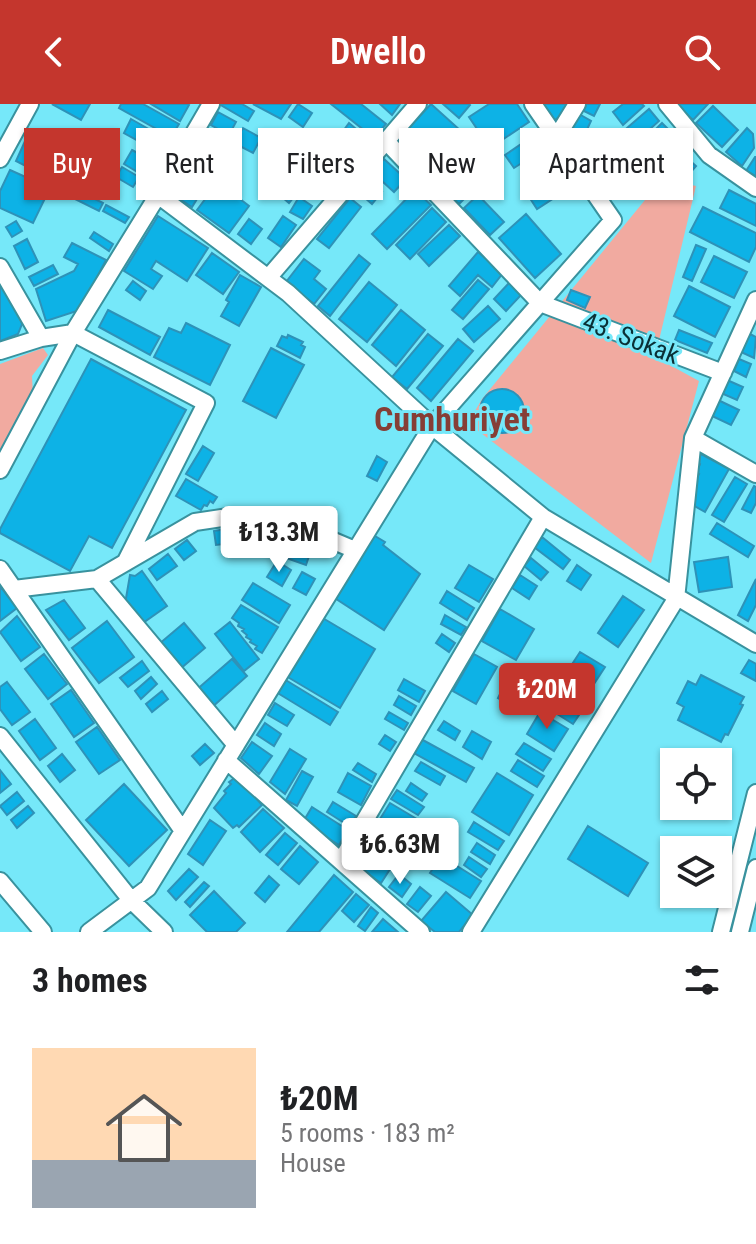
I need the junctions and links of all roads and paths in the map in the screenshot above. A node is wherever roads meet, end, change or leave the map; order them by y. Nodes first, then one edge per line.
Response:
1 (30, 104) edge
2 (211, 104) edge
3 (418, 104) edge
4 (533, 104) edge
5 (577, 104) edge
6 (667, 104) edge
7 (197, 128) edge
8 (549, 128) edge
9 (562, 128) edge
10 (386, 141) junction
11 (0, 159) edge
12 (756, 188) edge
13 (155, 200) edge
14 (165, 200) edge
15 (599, 200) edge
16 (0, 267) edge
17 (268, 278) junction
18 (756, 300) edge
19 (540, 303) junction
20 (752, 320) edge
21 (73, 333) junction
22 (41, 338) junction
23 (0, 351) edge
24 (723, 373) junction
25 (432, 426) junction
26 (693, 438) junction
27 (0, 470) edge
28 (756, 474) edge
29 (543, 517) junction
30 (355, 550) junction
31 (125, 563) junction
32 (0, 569) edge
33 (97, 579) junction
34 (14, 589) junction
35 (676, 599) junction
36 (756, 644) edge
37 (0, 736) edge
38 (236, 745) junction
39 (226, 760) junction
40 (756, 793) edge
41 (183, 831) junction
42 (341, 861) junction
43 (756, 868) edge
44 (0, 881) edge
45 (131, 900) junction
46 (43, 932) edge
47 (89, 932) edge
48 (164, 932) edge
49 (421, 932) edge
50 (471, 932) edge
51 (721, 932) edge
52 (740, 932) edge

1 - 11 street
2 - 7 street
3 - 10 street
4 - 8 street
5 - 9 street
6 - 12 street
10 - 17 street
10 - 19 street
13 - 21 street
14 - 17 street
15 - 19 street
16 - 22 street
17 - 25 street
18 - 20 street
19 - 24 street, 43. Sokak
19 - 25 street
20 - 24 street
21 - 22 street
21 - 27 street
21 - 31 street
22 - 23 street
24 - 26 street
25 - 29 street
25 - 30 street
26 - 28 street
26 - 35 street
29 - 35 street
29 - 42 street
30 - 31 street
30 - 38 street
31 - 33 street
32 - 34 street
33 - 34 street
33 - 38 street
34 - 41 street
35 - 36 street
35 - 50 street
37 - 45 street
38 - 39 street
39 - 41 street
39 - 42 street
40 - 51 street
41 - 45 street
42 - 49 street
43 - 52 street
44 - 46 street
45 - 47 street
45 - 48 street

